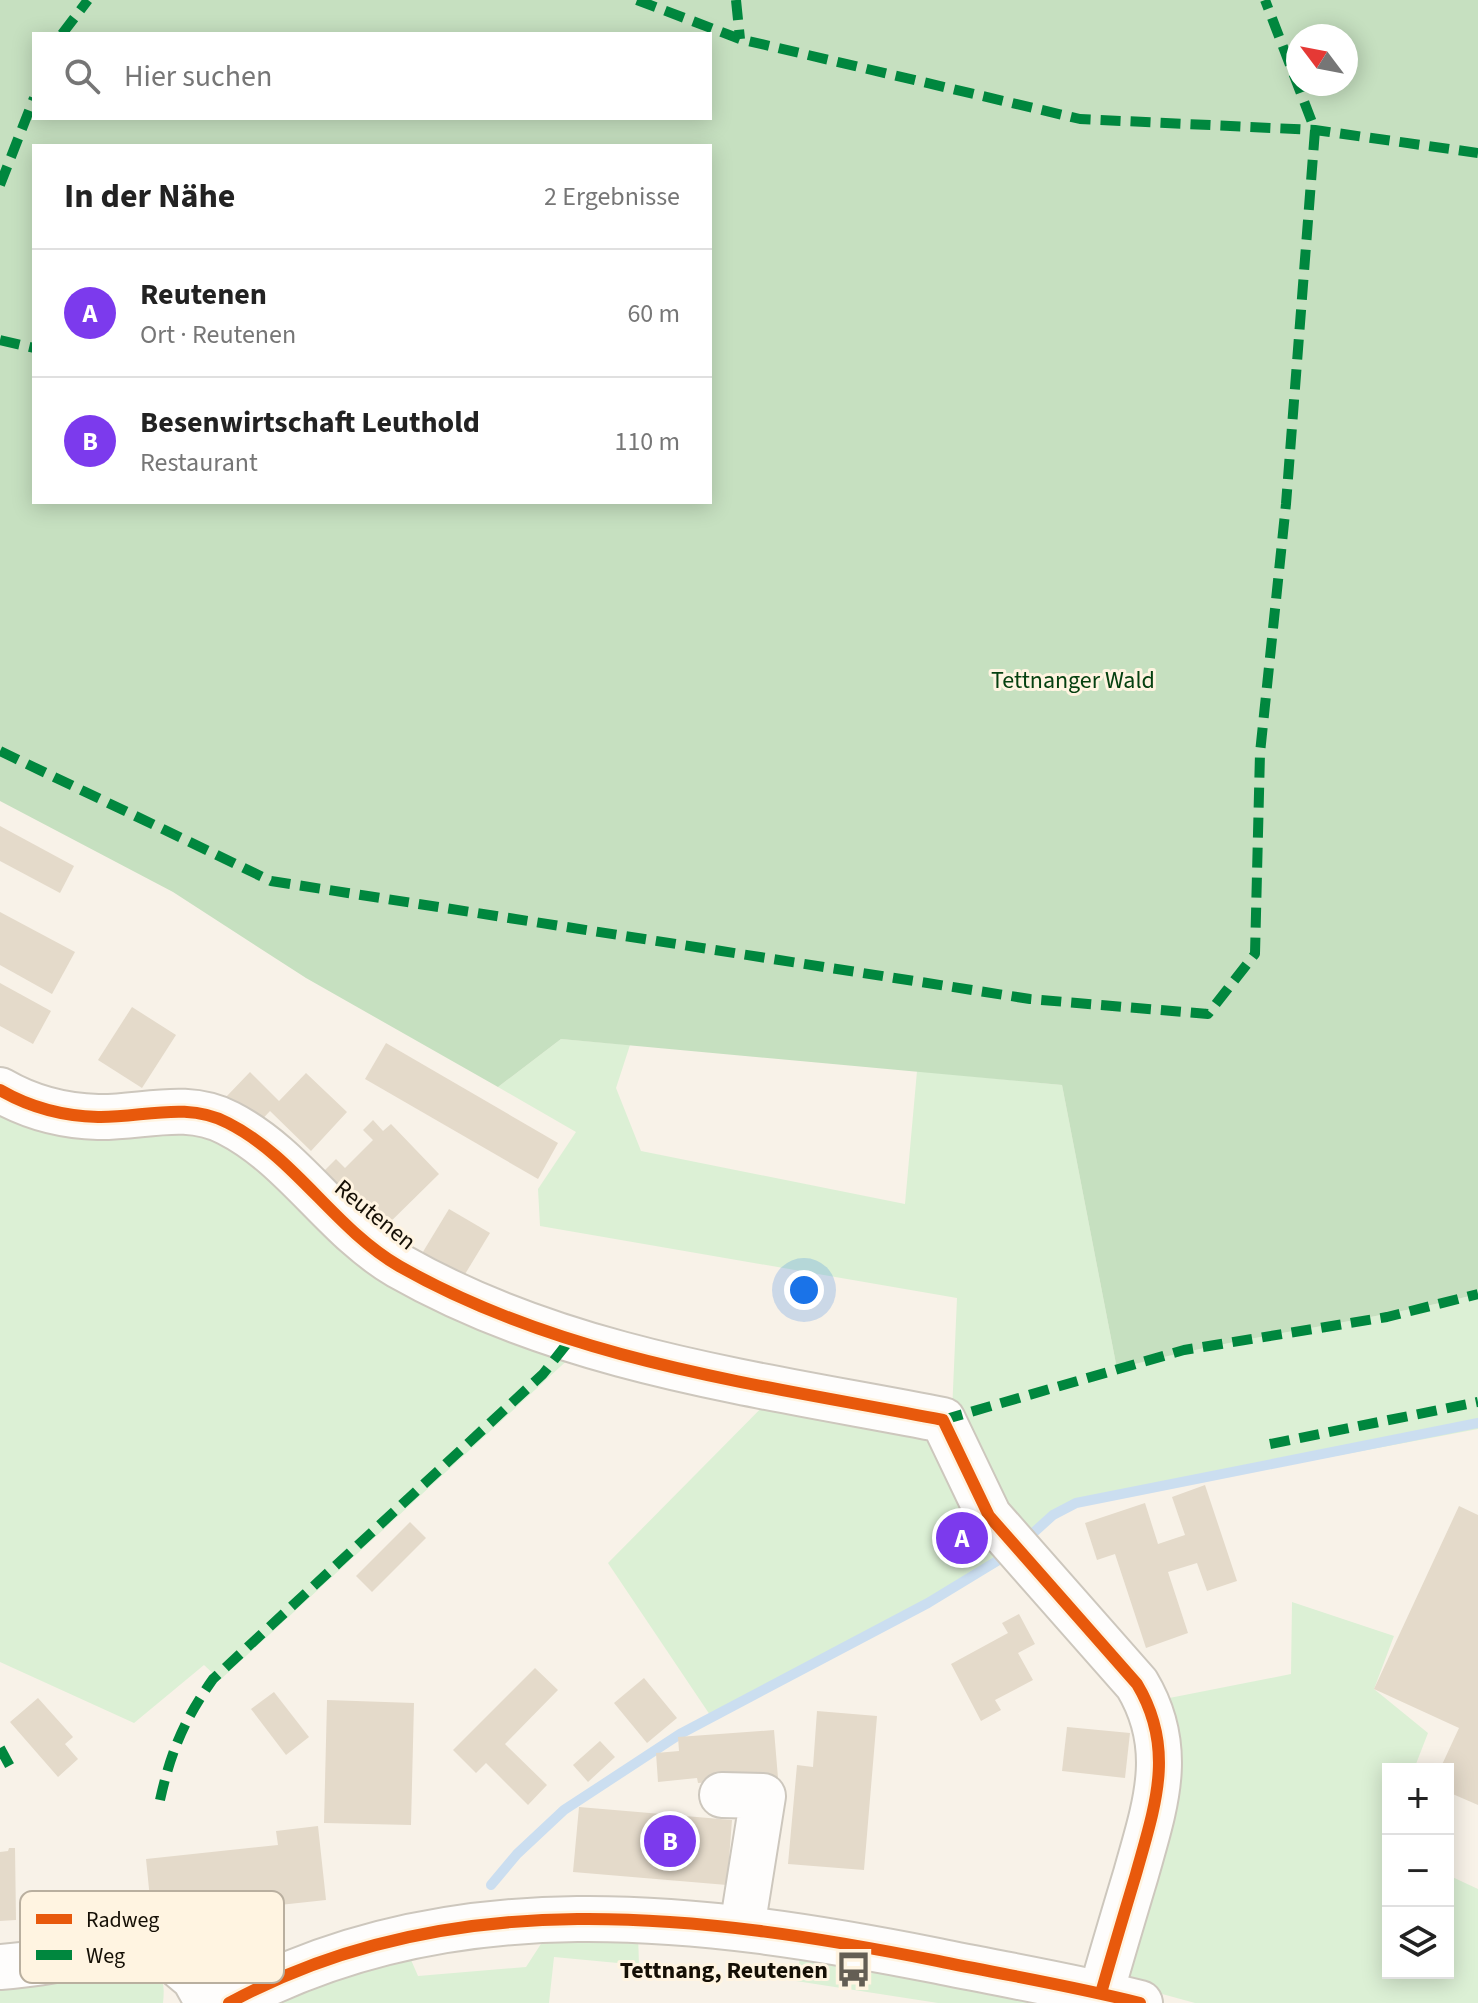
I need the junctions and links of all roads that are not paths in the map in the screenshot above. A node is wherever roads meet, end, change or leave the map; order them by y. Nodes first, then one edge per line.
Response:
1 (0, 1090) edge
2 (722, 1795) dead end
3 (742, 1928) junction
4 (20, 1965) edge
5 (0, 1967) edge
6 (284, 1976) edge
7 (197, 1983) edge
8 (270, 1983) edge
9 (1120, 1998) edge
10 (208, 2003) edge
11 (229, 2003) edge

1 - 9 street, Reutenen
2 - 3 street
3 - 6 street
3 - 9 street
4 - 5 street
7 - 10 street
8 - 11 street

